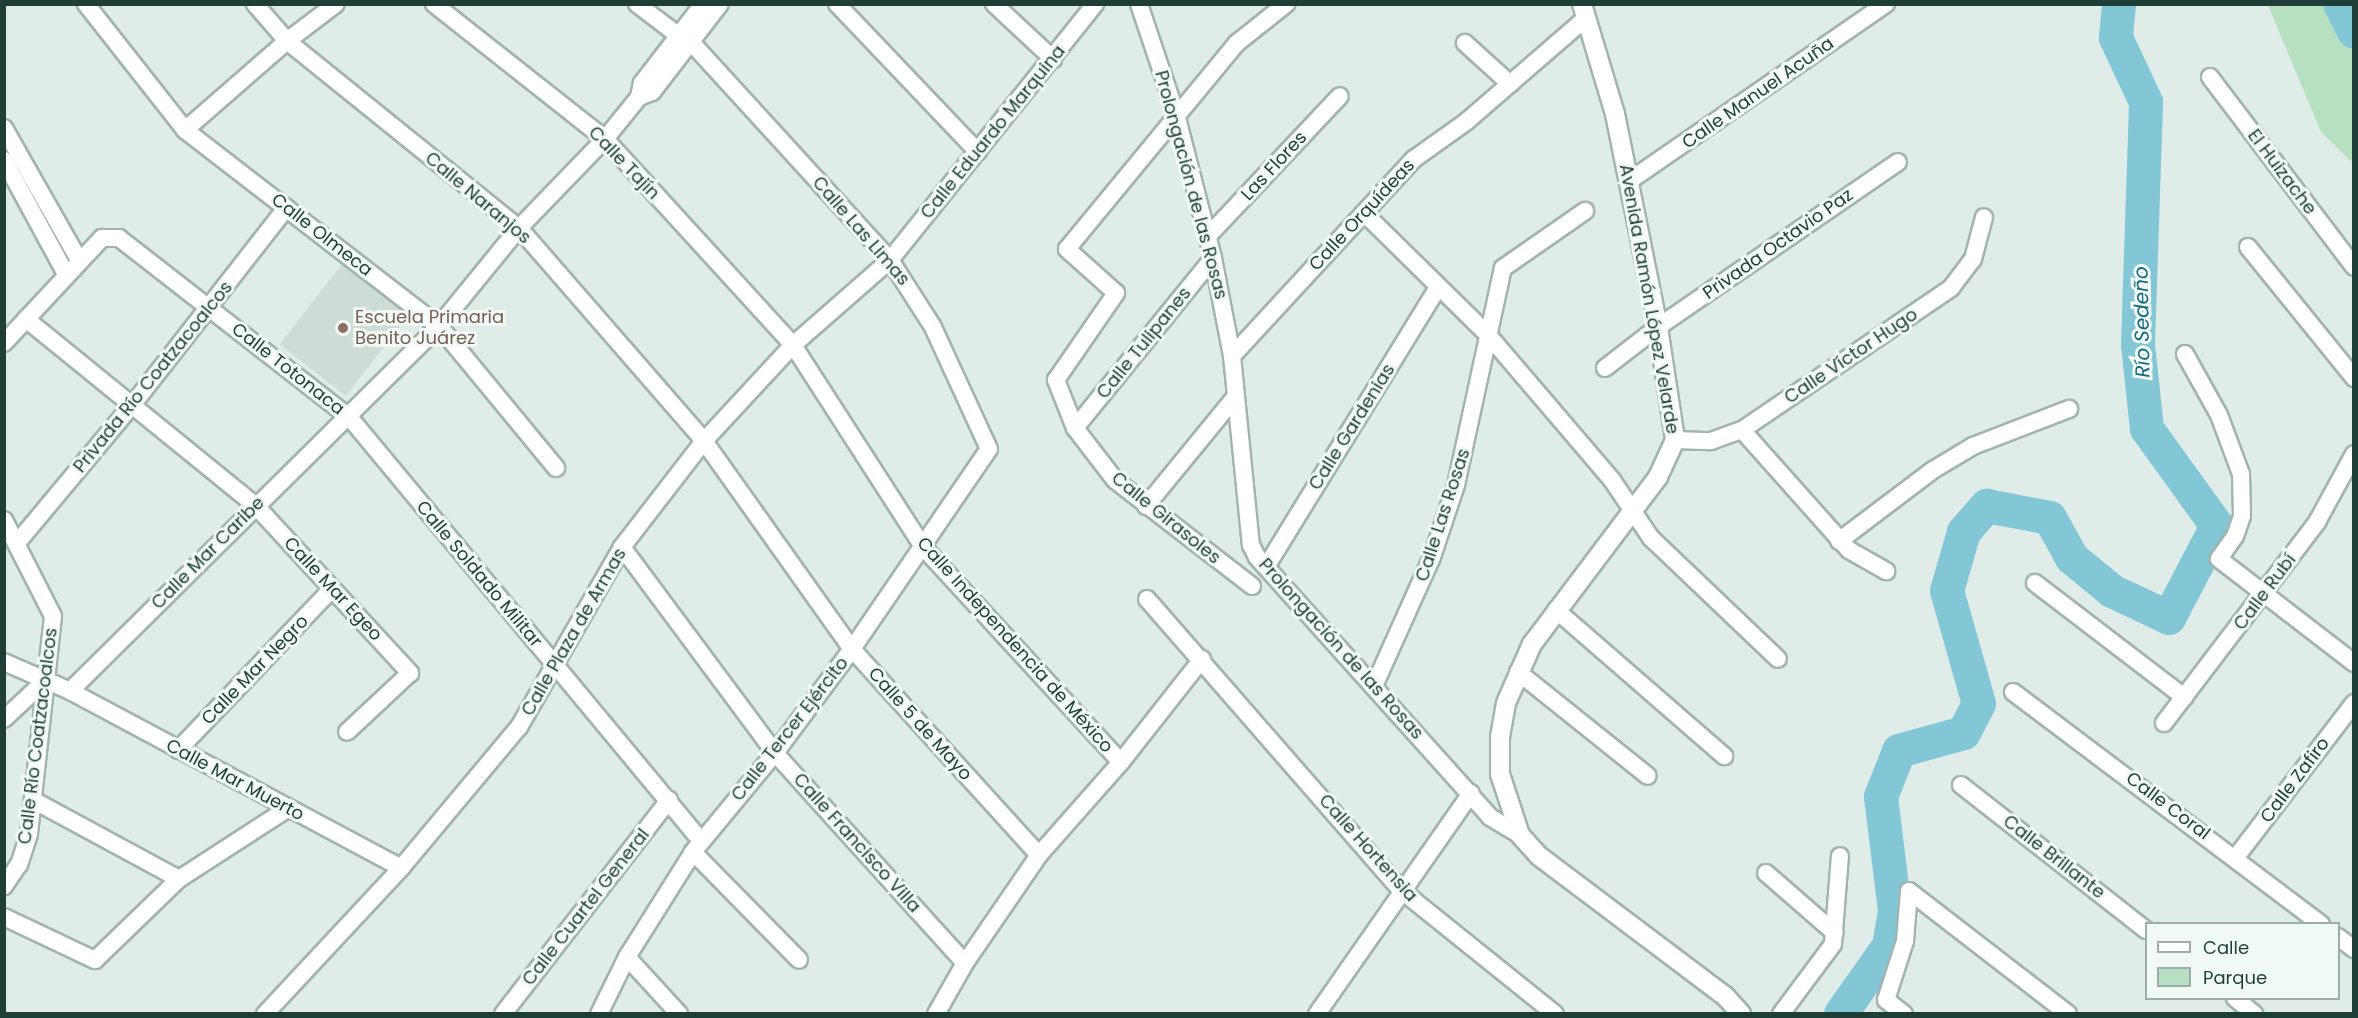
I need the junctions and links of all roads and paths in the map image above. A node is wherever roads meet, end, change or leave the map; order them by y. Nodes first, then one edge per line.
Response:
1 (86, 4) edge
2 (255, 4) edge
3 (336, 4) edge
4 (434, 4) edge
5 (637, 4) edge
6 (704, 4) edge
7 (720, 4) edge
8 (837, 4) edge
9 (994, 4) edge
10 (1095, 4) edge
11 (1139, 4) edge
12 (1286, 4) edge
13 (1886, 4) edge
14 (1584, 11) edge
15 (685, 39) junction
16 (287, 41) junction
17 (1465, 43) dead end
18 (1053, 59) junction
19 (2210, 77) dead end
20 (1510, 84) junction
21 (1340, 96) dead end
22 (1176, 114) junction
23 (4, 128) edge
24 (185, 130) junction
25 (605, 139) junction
26 (978, 152) junction
27 (4, 160) edge
28 (1898, 162) dead end
29 (1629, 181) junction
30 (286, 208) junction
31 (1585, 211) dead end
32 (1364, 213) junction
33 (1984, 218) dead end
34 (519, 228) junction
35 (1208, 236) junction
36 (2248, 247) dead end
37 (1213, 258) junction
38 (79, 260) junction
39 (890, 260) junction
40 (2354, 267) edge
41 (66, 274) junction
42 (1438, 287) junction
43 (210, 309) junction
44 (26, 319) junction
45 (439, 326) junction
46 (1658, 327) junction
47 (1489, 336) junction
48 (4, 343) edge
49 (793, 345) junction
50 (2186, 354) dead end
51 (1232, 356) junction
52 (1605, 368) dead end
53 (2354, 378) edge
54 (1236, 396) junction
55 (133, 404) junction
56 (2069, 409) dead end
57 (350, 418) junction
58 (1074, 428) junction
59 (1742, 430) junction
60 (1675, 440) junction
61 (704, 441) junction
62 (989, 449) joint
63 (2354, 453) edge
64 (556, 468) dead end
65 (255, 505) junction
66 (1146, 506) junction
67 (1631, 510) junction
68 (4, 520) edge
69 (1839, 541) junction
70 (17, 543) junction
71 (622, 547) junction
72 (923, 547) junction
73 (1266, 567) junction
74 (1886, 571) dead end
75 (2035, 583) dead end
76 (1252, 586) dead end
77 (332, 589) junction
78 (2263, 595) junction
79 (1147, 599) dead end
80 (1556, 610) junction
81 (852, 649) junction
82 (1778, 658) dead end
83 (1202, 659) junction
84 (4, 662) edge
85 (2354, 663) edge
86 (554, 664) junction
87 (1518, 672) junction
88 (46, 680) junction
89 (1374, 686) junction
90 (70, 691) junction
91 (2013, 692) dead end
92 (2184, 697) junction
93 (2354, 703) edge
94 (4, 719) edge
95 (2164, 723) dead end
96 (347, 732) dead end
97 (178, 750) junction
98 (775, 753) junction
99 (1724, 756) dead end
100 (1121, 762) junction
101 (1648, 776) dead end
102 (1961, 785) dead end
103 (1471, 793) junction
104 (33, 800) junction
105 (669, 800) junction
106 (287, 808) junction
107 (1520, 835) junction
108 (697, 846) junction
109 (1039, 855) junction
110 (1840, 856) dead end
111 (2236, 857) junction
112 (401, 868) junction
113 (1766, 873) dead end
114 (179, 879) junction
115 (4, 886) edge
116 (1402, 891) junction
117 (4, 917) edge
118 (2311, 920) edge
119 (2145, 929) edge
120 (1835, 933) junction
121 (627, 957) junction
122 (799, 960) dead end
123 (965, 963) junction
124 (2237, 1003) edge
125 (1324, 1011) edge
126 (265, 1014) edge
127 (503, 1014) edge
128 (599, 1014) edge
129 (679, 1014) edge
130 (936, 1014) edge
131 (1555, 1014) edge
132 (1741, 1014) edge
133 (1781, 1014) edge
134 (1904, 1014) edge
135 (2068, 1014) edge
136 (2254, 1014) edge

1 - 24 street, Calle Olmeca
2 - 16 street, Calle Naranjos
3 - 16 street
4 - 25 street, Calle Tajín
5 - 15 street, Calle Las Limas
6 - 15 street
7 - 15 street
8 - 26 street
9 - 18 street
10 - 18 street, Calle Eduardo Marquina
11 - 22 street, Prolongación de las Rosas
12 - 22 street
13 - 29 street, Calle Manuel Acuña
14 - 20 street, Calle Orquídeas
14 - 29 main road, Avenida Ramón López Velarde
15 - 25 street, Calle Mar Caribe
15 - 39 street, Calle Las Limas
16 - 24 street
16 - 34 street, Calle Naranjos
17 - 20 street
18 - 26 street, Calle Eduardo Marquina
19 - 40 street, El Huizache
20 - 32 street, Calle Orquídeas
21 - 35 street, Las Flores
22 - 35 street, Prolongación de las Rosas
22 - 58 street, Calle Girasoles
23 - 38 street
24 - 30 street, Calle Olmeca
25 - 34 street, Calle Mar Caribe
25 - 49 street, Calle Tajín
26 - 39 street, Calle Eduardo Marquina
27 - 41 street
28 - 46 street, Privada Octavio Paz
29 - 46 main road, Avenida Ramón López Velarde
30 - 43 street, Privada Río Coatzacoalcos
30 - 45 street, Calle Olmeca
31 - 47 street
32 - 42 street
32 - 51 street, Calle Orquídeas
33 - 59 street, Calle Víctor Hugo
34 - 45 street, Calle Mar Caribe
34 - 61 street, Calle Naranjos
35 - 37 street, Prolongación de las Rosas
36 - 53 street
37 - 51 street, Prolongación de las Rosas
37 - 58 street, Calle Tulipanes
38 - 41 street
38 - 43 street, Calle Totonaca
39 - 49 street, Calle Plaza de Armas
39 - 62 street, Calle Las Limas
41 - 44 street
42 - 47 street
42 - 73 street, Calle Gardenias
43 - 55 street, Privada Río Coatzacoalcos
43 - 57 street, Calle Totonaca
44 - 48 street
44 - 55 street, Calle Mar Egeo
45 - 57 street, Calle Mar Caribe
45 - 64 street, Calle Olmeca
46 - 52 street, Privada Octavio Paz
46 - 60 main road, Avenida Ramón López Velarde
47 - 67 street
47 - 89 street, Calle Las Rosas
49 - 61 street, Calle Plaza de Armas
49 - 72 street, Calle Independencia de México
50 - 78 street
51 - 54 street, Prolongación de las Rosas
54 - 66 street
54 - 73 street, Prolongación de las Rosas
55 - 65 street, Calle Mar Egeo
55 - 70 street, Privada Río Coatzacoalcos
56 - 69 street
57 - 65 street, Calle Mar Caribe
57 - 86 street, Calle Soldado Militar
58 - 66 street, Calle Girasoles
59 - 60 street, Calle Víctor Hugo
59 - 69 street
60 - 67 main road, Avenida Ramón López Velarde
61 - 71 street, Calle Plaza de Armas
61 - 81 street, Calle 5 de Mayo
62 - 72 street, Calle Tercer Ejército
63 - 78 street, Calle Rubí
65 - 77 street, Calle Mar Egeo
65 - 90 street, Calle Mar Caribe
66 - 76 street, Calle Girasoles
67 - 80 main road, Avenida Ramón López Velarde
67 - 82 street
68 - 70 street, Calle Río Coatzacoalcos
69 - 74 street
70 - 88 street, Calle Río Coatzacoalcos
71 - 86 street, Calle Plaza de Armas
71 - 98 street, Calle Francisco Villa
72 - 81 street, Calle Tercer Ejército
72 - 100 street, Calle Independencia de México
73 - 89 street, Prolongación de las Rosas
75 - 92 street
77 - 96 street, Calle Mar Egeo
77 - 97 street, Calle Mar Negro
78 - 85 street
78 - 92 street, Calle Rubí
79 - 83 street, Calle Hortensia
80 - 87 main road, Avenida Ramón López Velarde
80 - 99 street
81 - 98 street, Calle Tercer Ejército
81 - 109 street, Calle 5 de Mayo
83 - 100 street
83 - 116 street, Calle Hortensia
84 - 88 street, Calle Mar Muerto
86 - 105 street, Calle Soldado Militar
86 - 112 street, Calle Plaza de Armas
87 - 101 street
87 - 107 main road, Avenida Ramón López Velarde
88 - 90 street, Calle Mar Muerto
88 - 94 street
88 - 104 street, Calle Río Coatzacoalcos
89 - 103 street, Prolongación de las Rosas
90 - 97 street, Calle Mar Muerto
91 - 111 street, Calle Coral
92 - 95 street, Calle Rubí
93 - 111 street, Calle Zafiro
97 - 106 street, Calle Mar Muerto
98 - 108 street, Calle Tercer Ejército
98 - 123 street, Calle Francisco Villa
100 - 109 street
102 - 119 street, Calle Brillante
103 - 107 street, Prolongación de las Rosas
103 - 116 street
104 - 114 street
104 - 115 street, Calle Río Coatzacoalcos
105 - 108 street, Calle Soldado Militar
105 - 127 street, Calle Cuartel General
106 - 112 street, Calle Mar Muerto
106 - 114 street
107 - 132 main road, Avenida Ramón López Velarde
108 - 121 street, Calle Tercer Ejército
108 - 122 street, Calle Soldado Militar
109 - 123 street
110 - 120 street
111 - 118 street, Calle Coral
112 - 126 street, Calle Plaza de Armas
113 - 120 street
114 - 117 street
116 - 125 street
116 - 131 street, Calle Hortensia
120 - 133 street
121 - 128 street, Calle Tercer Ejército
121 - 129 street
123 - 130 street
124 - 136 street
134 - 135 street

